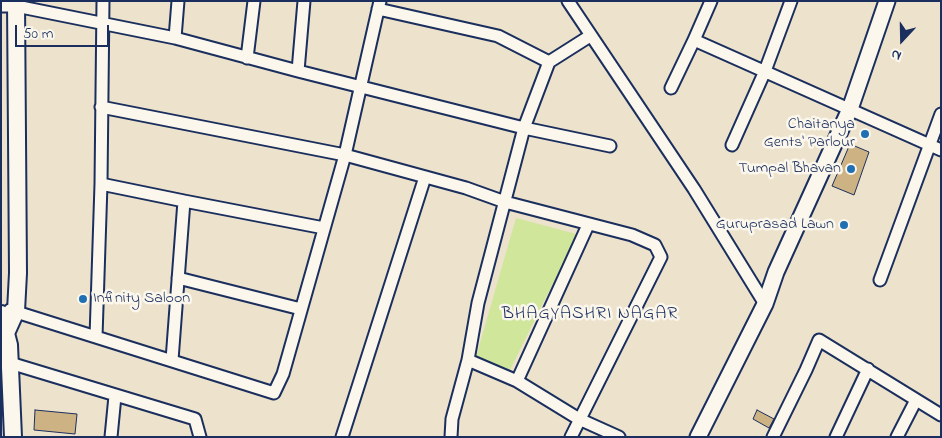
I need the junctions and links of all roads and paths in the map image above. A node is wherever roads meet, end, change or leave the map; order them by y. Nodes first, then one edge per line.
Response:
1 (104, 1) edge
2 (178, 1) edge
3 (254, 1) edge
4 (304, 1) edge
5 (568, 1) edge
6 (712, 1) edge
7 (791, 1) edge
8 (887, 1) edge
9 (11, 4) edge
10 (379, 5) edge
11 (103, 23) junction
12 (590, 36) junction
13 (174, 38) junction
14 (694, 40) junction
15 (247, 58) junction
16 (549, 62) junction
17 (298, 71) junction
18 (765, 71) junction
19 (361, 87) junction
20 (671, 88) dead end
21 (101, 107) junction
22 (850, 109) junction
23 (941, 114) edge
24 (524, 128) junction
25 (732, 145) dead end
26 (610, 146) dead end
27 (935, 148) edge
28 (345, 155) junction
29 (425, 177) junction
30 (101, 184) junction
31 (184, 201) junction
32 (505, 202) junction
33 (588, 225) junction
34 (324, 228) junction
35 (178, 278) junction
36 (880, 280) dead end
37 (765, 304) junction
38 (301, 309) junction
39 (6, 311) edge
40 (96, 336) junction
41 (6, 340) edge
42 (172, 360) junction
43 (468, 360) junction
44 (10, 362) junction
45 (868, 369) junction
46 (516, 381) junction
47 (115, 396) junction
48 (916, 400) junction
49 (7, 402) edge
50 (941, 415) edge
51 (579, 419) junction
52 (13, 437) edge
53 (111, 437) edge
54 (200, 437) edge
55 (342, 437) edge
56 (452, 437) edge
57 (571, 437) edge
58 (619, 437) edge
59 (698, 437) edge
60 (773, 437) edge
61 (836, 437) edge
62 (897, 437) edge

1 - 11 street
2 - 13 street
3 - 15 street
4 - 17 street
5 - 12 street
6 - 14 street
7 - 18 street
8 - 22 street
9 - 11 street
9 - 39 main road
10 - 16 street
10 - 19 street
11 - 13 street
11 - 21 street
12 - 16 street
12 - 37 street
13 - 15 street
14 - 18 street
14 - 20 street
15 - 17 street
16 - 24 street
17 - 19 street
18 - 22 street
18 - 25 street
19 - 24 street
19 - 28 street
21 - 28 street
21 - 30 street
22 - 27 street
22 - 37 street
23 - 27 street
24 - 26 street
24 - 32 street
27 - 36 street
28 - 29 street
28 - 34 street
29 - 32 street
29 - 55 street
30 - 31 street
30 - 40 street
31 - 34 street
31 - 35 street
32 - 33 street
32 - 43 street
33 - 46 street
33 - 51 street
34 - 38 street
35 - 38 street
35 - 42 street
37 - 59 street
38 - 42 street
39 - 40 street
39 - 41 main road
40 - 42 street
41 - 44 main road
43 - 46 street
43 - 56 street
44 - 47 street
44 - 49 main road
45 - 48 street
45 - 60 street
45 - 61 street
46 - 51 street
47 - 53 street
47 - 54 street
48 - 50 street
48 - 62 street
49 - 52 main road
51 - 57 street
51 - 58 street

